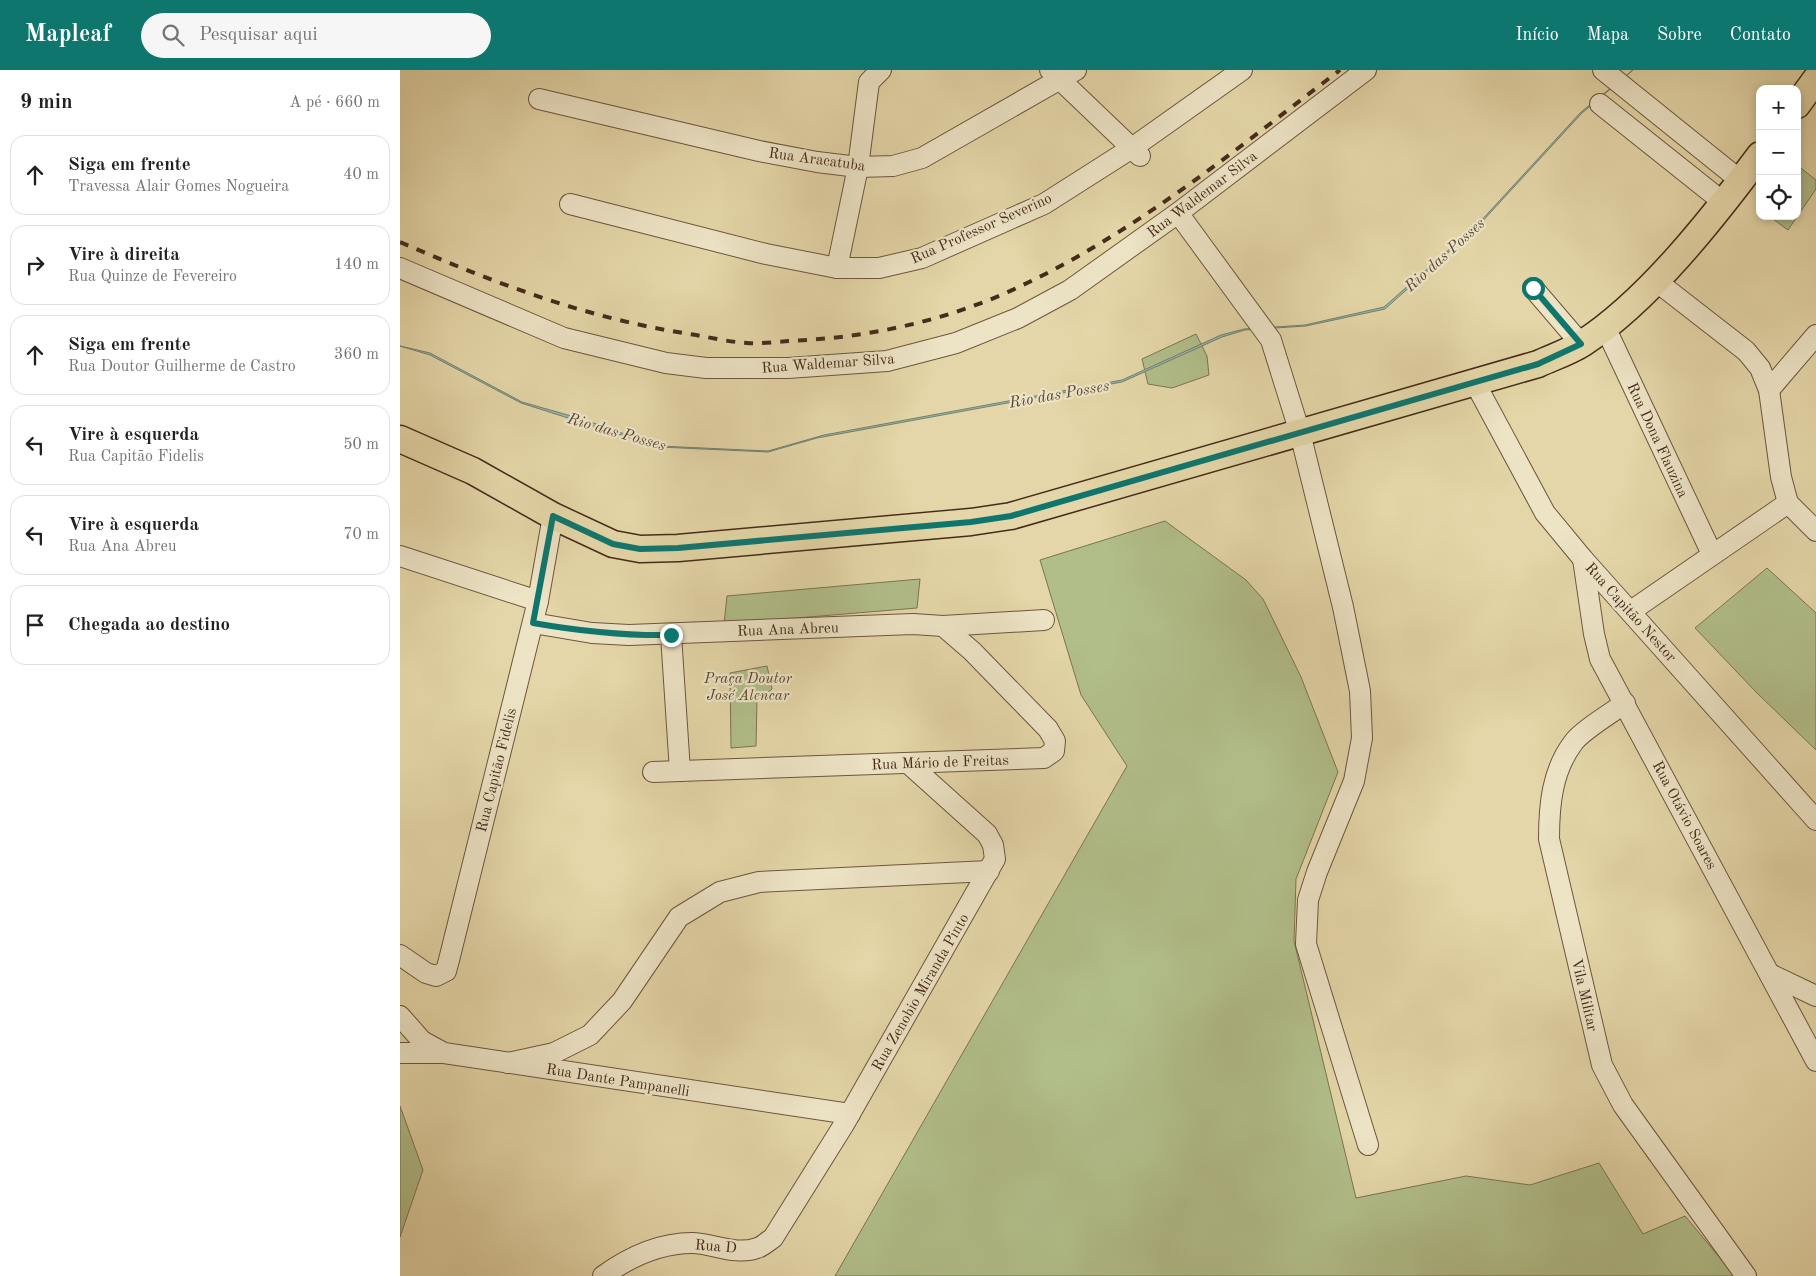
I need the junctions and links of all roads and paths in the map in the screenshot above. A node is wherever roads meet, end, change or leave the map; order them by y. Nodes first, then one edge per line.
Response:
1 (1242, 70) edge
2 (1366, 70) edge
3 (1605, 72) edge
4 (1063, 73) edge
5 (875, 76) edge
6 (1816, 79) edge
7 (538, 99) dead end
8 (1801, 99) edge
9 (1600, 104) dead end
10 (1136, 152) junction
11 (1756, 160) edge
12 (858, 167) junction
13 (1741, 181) junction
14 (1723, 202) junction
15 (570, 204) dead end
16 (1178, 213) junction
17 (400, 268) edge
18 (837, 268) junction
19 (1656, 281) junction
20 (1533, 288) dead end
21 (1605, 327) junction
22 (1816, 335) edge
23 (1581, 344) junction
24 (1475, 383) junction
25 (1769, 390) junction
26 (1300, 432) junction
27 (400, 439) edge
28 (1788, 503) junction
29 (553, 516) junction
30 (1816, 532) edge
31 (1712, 554) junction
32 (400, 556) edge
33 (1583, 559) junction
34 (538, 601) junction
35 (1631, 611) junction
36 (1044, 620) dead end
37 (533, 623) junction
38 (943, 626) junction
39 (671, 635) junction
40 (1625, 702) junction
41 (908, 763) junction
42 (680, 771) junction
43 (653, 772) dead end
44 (1816, 820) edge
45 (989, 871) junction
46 (400, 955) edge
47 (1770, 974) junction
48 (1816, 996) edge
49 (400, 1016) edge
50 (400, 1053) edge
51 (444, 1053) junction
52 (1816, 1061) edge
53 (508, 1063) junction
54 (850, 1114) junction
55 (1368, 1145) dead end
56 (773, 1238) joint
57 (603, 1276) edge
58 (1746, 1276) edge

1 - 10 street, Rua Professor Severino
2 - 16 street, Rua Waldemar Silva
3 - 13 street
4 - 10 street
4 - 12 street, Rua Aracatuba
5 - 12 street
6 - 8 main road
7 - 12 street, Rua Aracatuba
9 - 14 street
10 - 18 street, Rua Professor Severino
11 - 13 main road
12 - 18 street
13 - 14 main road
14 - 19 main road
15 - 18 street, Rua Professor Severino
16 - 17 street, Rua Waldemar Silva
16 - 26 street
19 - 21 main road
19 - 25 street
20 - 23 street
21 - 23 main road
21 - 31 street, Rua Dona Flauzina
22 - 25 street
23 - 24 main road
24 - 26 main road
24 - 33 street, Rua Capitão Nestor
25 - 28 street
26 - 29 main road
26 - 55 street
27 - 29 main road
28 - 30 street
28 - 31 street
29 - 34 street, Rua Capitão Fidelis
31 - 35 street
32 - 34 street
33 - 35 street, Rua Capitão Nestor
33 - 40 street, Rua Otávio Soares
34 - 37 street, Rua Capitão Fidelis
35 - 44 street, Rua Capitão Nestor
36 - 38 street, Rua Ana Abreu
37 - 39 street, Rua Ana Abreu
37 - 46 street, Rua Capitão Fidelis
38 - 39 street, Rua Ana Abreu
38 - 41 street, Rua Mário de Freitas
39 - 42 street
40 - 47 street, Rua Otávio Soares
40 - 58 street, Vila Militar
41 - 42 street, Rua Mário de Freitas
41 - 45 street, Rua Zenobio Miranda Pinto
42 - 43 street, Rua Mário de Freitas
45 - 53 street
45 - 54 street, Rua Zenobio Miranda Pinto
47 - 48 street
47 - 52 street, Rua Otávio Soares
49 - 51 street, Rua Dante Pampanelli
50 - 51 street
51 - 53 street, Rua Dante Pampanelli
53 - 54 street, Rua Dante Pampanelli
54 - 56 street, Rua Zenobio Miranda Pinto
56 - 57 street, Rua D

